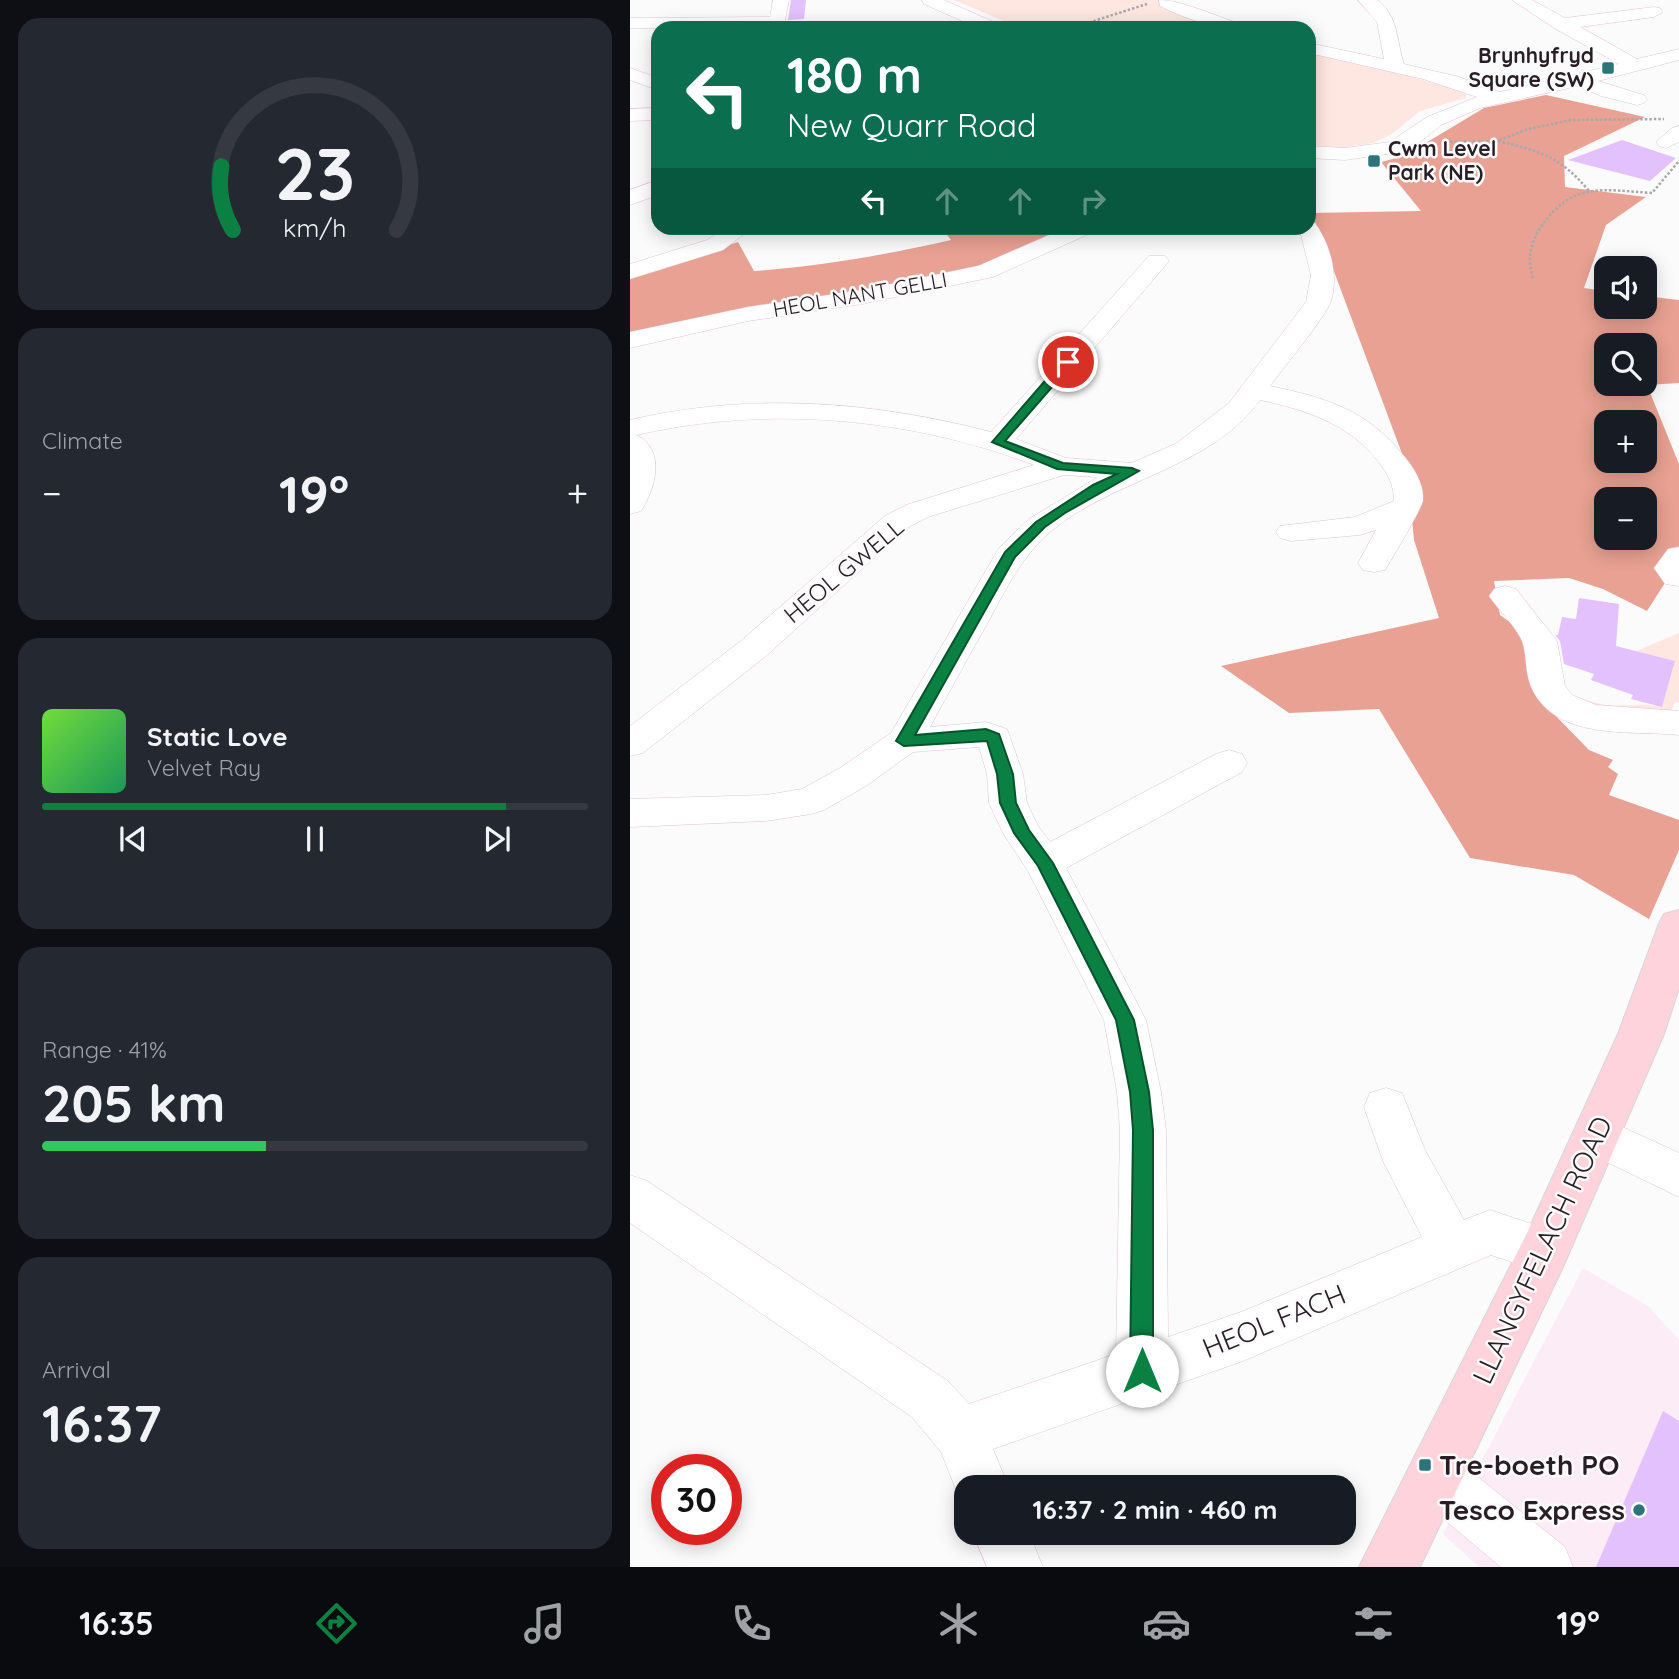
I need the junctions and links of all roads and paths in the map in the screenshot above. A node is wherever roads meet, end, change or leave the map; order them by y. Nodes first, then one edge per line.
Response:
1 (781, 0) edge
2 (930, 0) edge
3 (1366, 0) edge
4 (1520, 0) edge
5 (1165, 1) edge
6 (1226, 5) dead end
7 (1654, 12) dead end
8 (1189, 14) junction
9 (778, 21) edge
10 (976, 21) edge
11 (1096, 21) edge
12 (1212, 21) edge
13 (630, 23) edge
14 (651, 23) edge
15 (1560, 24) junction
16 (1316, 50) edge
17 (1679, 54) edge
18 (1634, 65) junction
19 (1396, 68) junction
20 (630, 74) edge
21 (1581, 80) junction
22 (651, 82) edge
23 (1498, 98) junction
24 (1637, 99) dead end
25 (651, 114) edge
26 (630, 115) edge
27 (1670, 131) edge
28 (1497, 141) junction
29 (1408, 142) junction
30 (1316, 152) edge
31 (1679, 162) edge
32 (651, 190) edge
33 (1589, 191) junction
34 (630, 198) edge
35 (704, 235) edge
36 (730, 235) edge
37 (1067, 235) edge
38 (1312, 235) edge
39 (655, 241) dead end
40 (1157, 261) dead end
41 (630, 272) edge
42 (1533, 278) dead end
43 (630, 340) edge
44 (1254, 390) junction
45 (630, 428) edge
46 (630, 442) edge
47 (998, 442) junction
48 (1062, 466) junction
49 (1132, 471) junction
50 (630, 505) edge
51 (1408, 506) junction
52 (1291, 532) dead end
53 (1374, 563) dead end
54 (1505, 596) dead end
55 (1679, 723) edge
56 (904, 741) junction
57 (630, 744) edge
58 (1229, 763) dead end
59 (630, 813) edge
60 (1044, 863) junction
61 (1679, 926) edge
62 (1386, 1107) dead end
63 (1596, 1135) junction
64 (1679, 1176) edge
65 (630, 1196) edge
66 (1454, 1248) junction
67 (1545, 1250) junction
68 (1142, 1371) junction
69 (960, 1434) junction
70 (977, 1475) edge
71 (1434, 1476) junction
72 (1006, 1545) edge
73 (1015, 1567) edge
74 (1389, 1567) edge
75 (1545, 1567) edge

1 - 9 street
2 - 10 street
3 - 19 street
4 - 15 street
5 - 8 street
5 - 11 path
6 - 8 street
7 - 15 street
8 - 12 street
13 - 14 street
15 - 18 street
16 - 19 street
17 - 18 street
18 - 21 street
19 - 23 street
20 - 22 street
21 - 23 street
21 - 24 street
23 - 29 street
25 - 26 street
27 - 28 path
28 - 29 path
28 - 33 path
29 - 30 street
31 - 33 path
32 - 34 street
33 - 42 path
35 - 39 street
36 - 41 street
37 - 43 street, HEOL NANT GELLI
38 - 44 street
40 - 47 street
44 - 49 street
44 - 51 street
45 - 47 street
46 - 50 street
47 - 48 street
48 - 49 street, HEOL GWELL
48 - 57 street, HEOL GWELL
49 - 56 street
51 - 52 street
51 - 53 street
54 - 55 street
56 - 59 street
56 - 60 street
58 - 60 street
60 - 68 street
61 - 63 main road, LLANGYFELACH ROAD
62 - 66 street
63 - 64 street
63 - 67 main road, LLANGYFELACH ROAD
65 - 69 street
66 - 67 street, HEOL FACH
66 - 68 street, HEOL FACH
67 - 71 main road, LLANGYFELACH ROAD
68 - 69 street, HEOL FACH
69 - 70 street
71 - 74 main road, LLANGYFELACH ROAD
71 - 75 street
72 - 73 street

